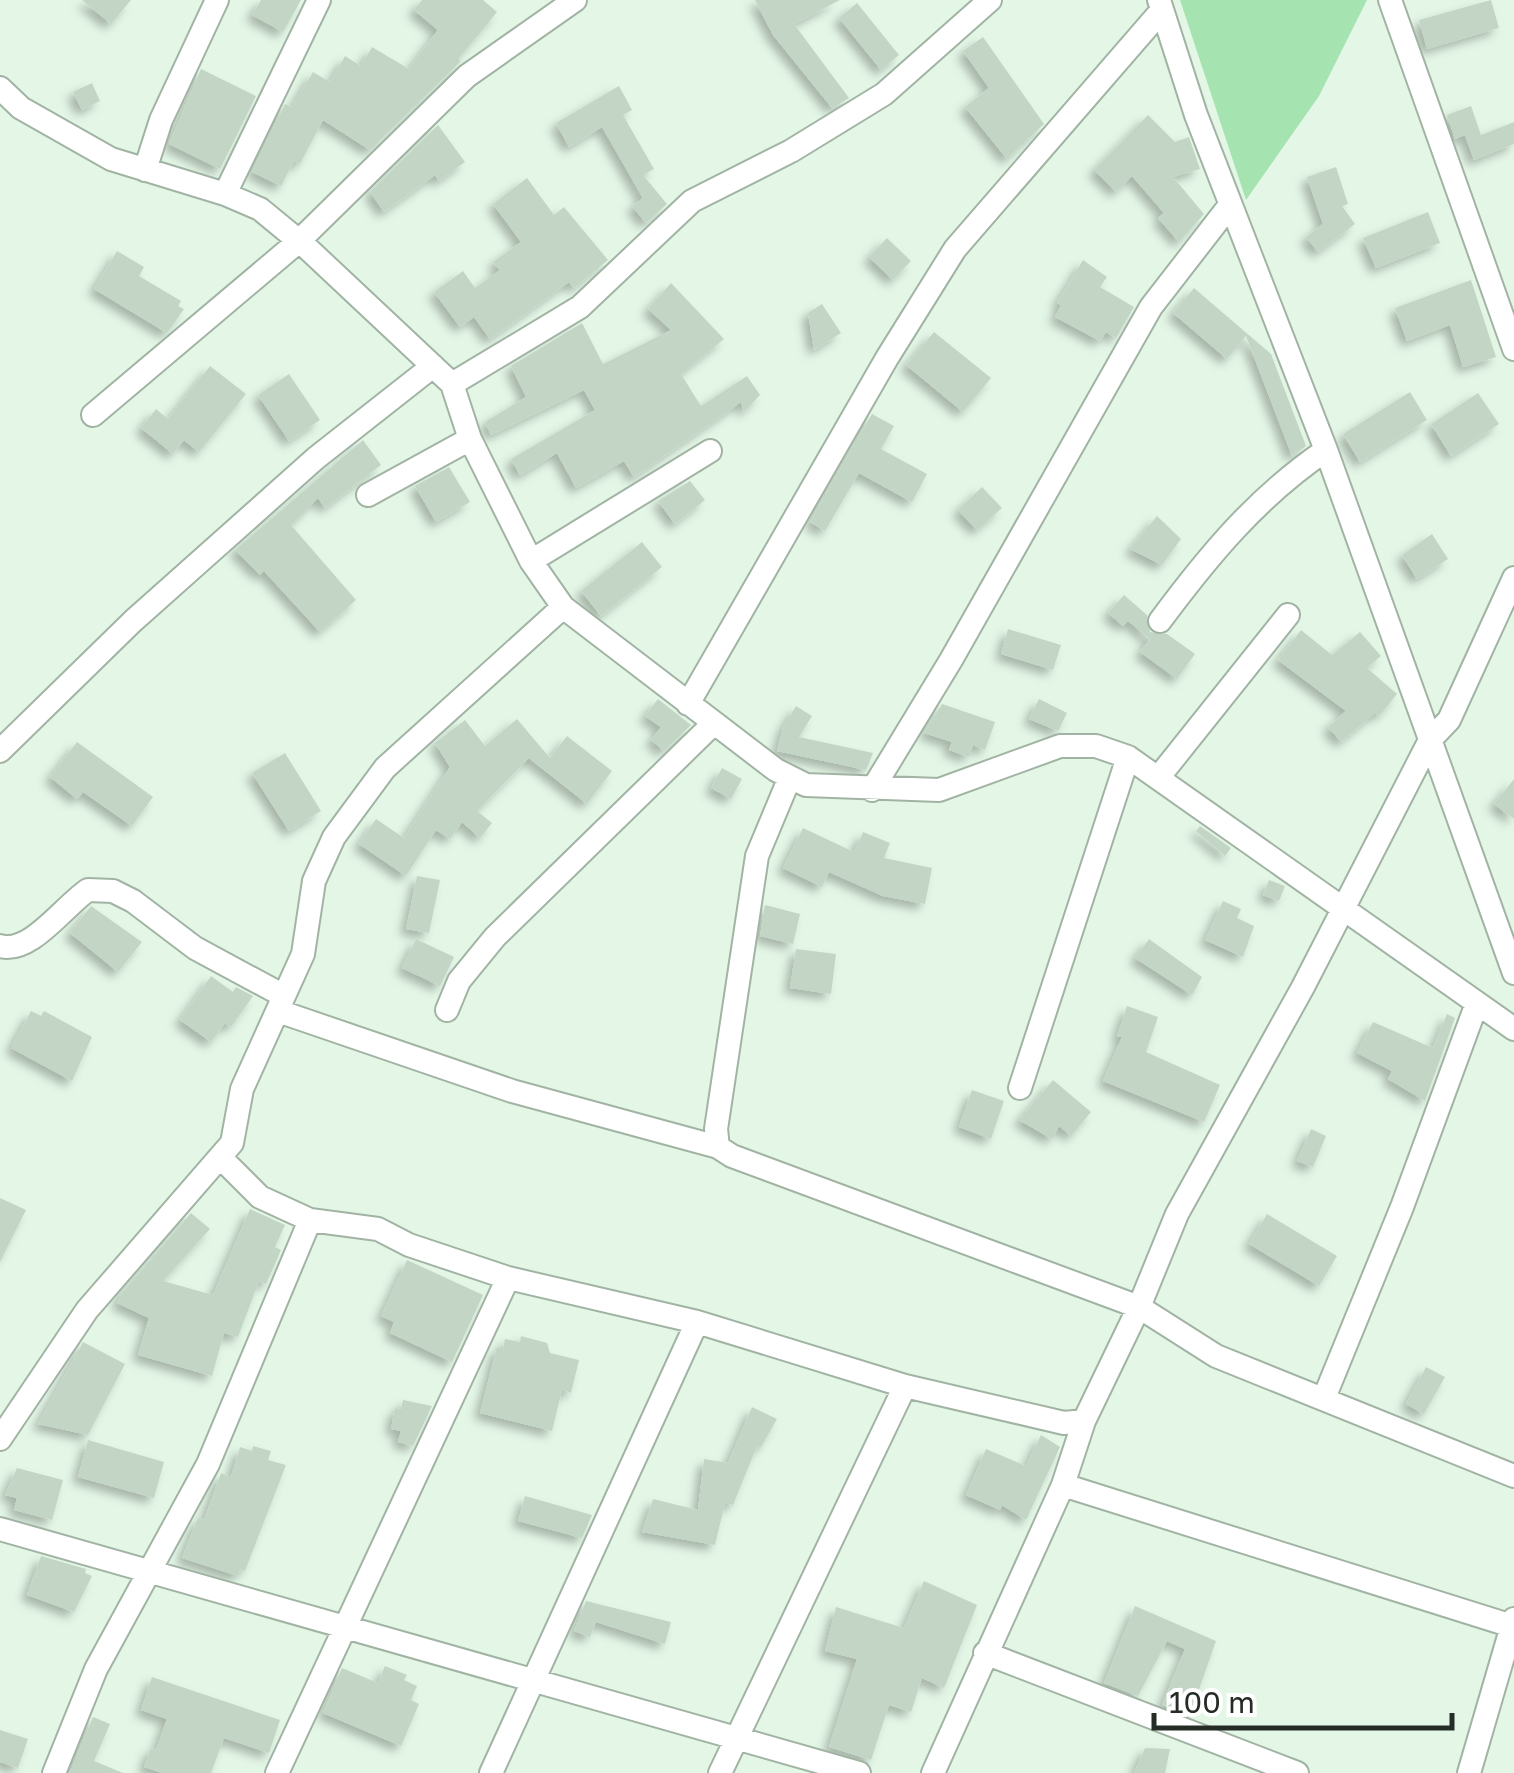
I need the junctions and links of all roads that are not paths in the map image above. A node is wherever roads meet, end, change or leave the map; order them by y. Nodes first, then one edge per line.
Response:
1 (216, 0) edge
2 (319, 0) edge
3 (576, 0) edge
4 (990, 0) edge
5 (1390, 0) edge
6 (1160, 5) edge
7 (0, 88) edge
8 (145, 170) junction
9 (224, 194) junction
10 (1230, 205) junction
11 (299, 241) junction
12 (1514, 350) edge
13 (433, 366) junction
14 (452, 384) junction
15 (92, 415) dead end
16 (470, 438) junction
17 (1326, 450) junction
18 (710, 451) dead end
19 (368, 495) dead end
20 (531, 561) junction
21 (1514, 578) edge
22 (564, 607) junction
23 (1288, 616) dead end
24 (1160, 621) dead end
25 (688, 704) junction
26 (714, 724) junction
27 (1430, 740) junction
28 (0, 751) edge
29 (1128, 756) junction
30 (790, 777) junction
31 (1158, 778) junction
32 (872, 790) junction
33 (1343, 911) junction
34 (3, 954) edge
35 (1514, 973) edge
36 (1477, 1003) junction
37 (281, 1004) junction
38 (447, 1010) dead end
39 (1514, 1029) edge
40 (1020, 1088) dead end
41 (718, 1147) junction
42 (221, 1158) junction
43 (310, 1220) junction
44 (508, 1278) junction
45 (1139, 1307) junction
46 (697, 1322) junction
47 (905, 1386) junction
48 (1324, 1398) junction
49 (1084, 1421) junction
50 (0, 1439) edge
51 (1514, 1476) edge
52 (1063, 1485) junction
53 (0, 1528) edge
54 (148, 1574) junction
55 (1513, 1622) edge
56 (344, 1628) junction
57 (985, 1653) junction
58 (535, 1681) junction
59 (738, 1738) junction
60 (54, 1773) edge
61 (277, 1773) edge
62 (491, 1773) edge
63 (720, 1773) edge
64 (859, 1773) edge
65 (933, 1773) edge
66 (1297, 1773) edge
67 (1470, 1773) edge

1 - 8 street
2 - 9 street
3 - 11 street
4 - 14 street
5 - 12 street
6 - 10 street
6 - 25 street
7 - 8 street
8 - 9 street
9 - 11 street
10 - 17 street
10 - 32 street
11 - 13 street
11 - 15 street
13 - 14 street
13 - 28 street
14 - 16 street
16 - 19 street
16 - 20 street
17 - 24 street
17 - 27 street
18 - 20 street
20 - 22 street
21 - 27 street
22 - 25 street
22 - 37 street
23 - 31 street
25 - 26 street
26 - 30 street
26 - 38 street
27 - 33 street
27 - 35 street
29 - 31 street
29 - 32 street
29 - 40 street
30 - 32 street
30 - 41 street
31 - 33 street
33 - 36 street
33 - 45 street
34 - 37 street
36 - 39 street
36 - 48 street
37 - 41 street
37 - 42 street
41 - 45 street
42 - 43 street
42 - 50 street
43 - 44 street
43 - 54 street
44 - 46 street
44 - 56 street
45 - 48 street
45 - 49 street
46 - 47 street
46 - 58 street
47 - 49 street
47 - 59 street
48 - 51 street
49 - 52 street
52 - 55 street
52 - 57 street
53 - 54 street
54 - 56 street
54 - 60 street
55 - 67 street
56 - 58 street
56 - 61 street
57 - 65 street
57 - 66 street
58 - 59 street
58 - 62 street
59 - 63 street
59 - 64 street

